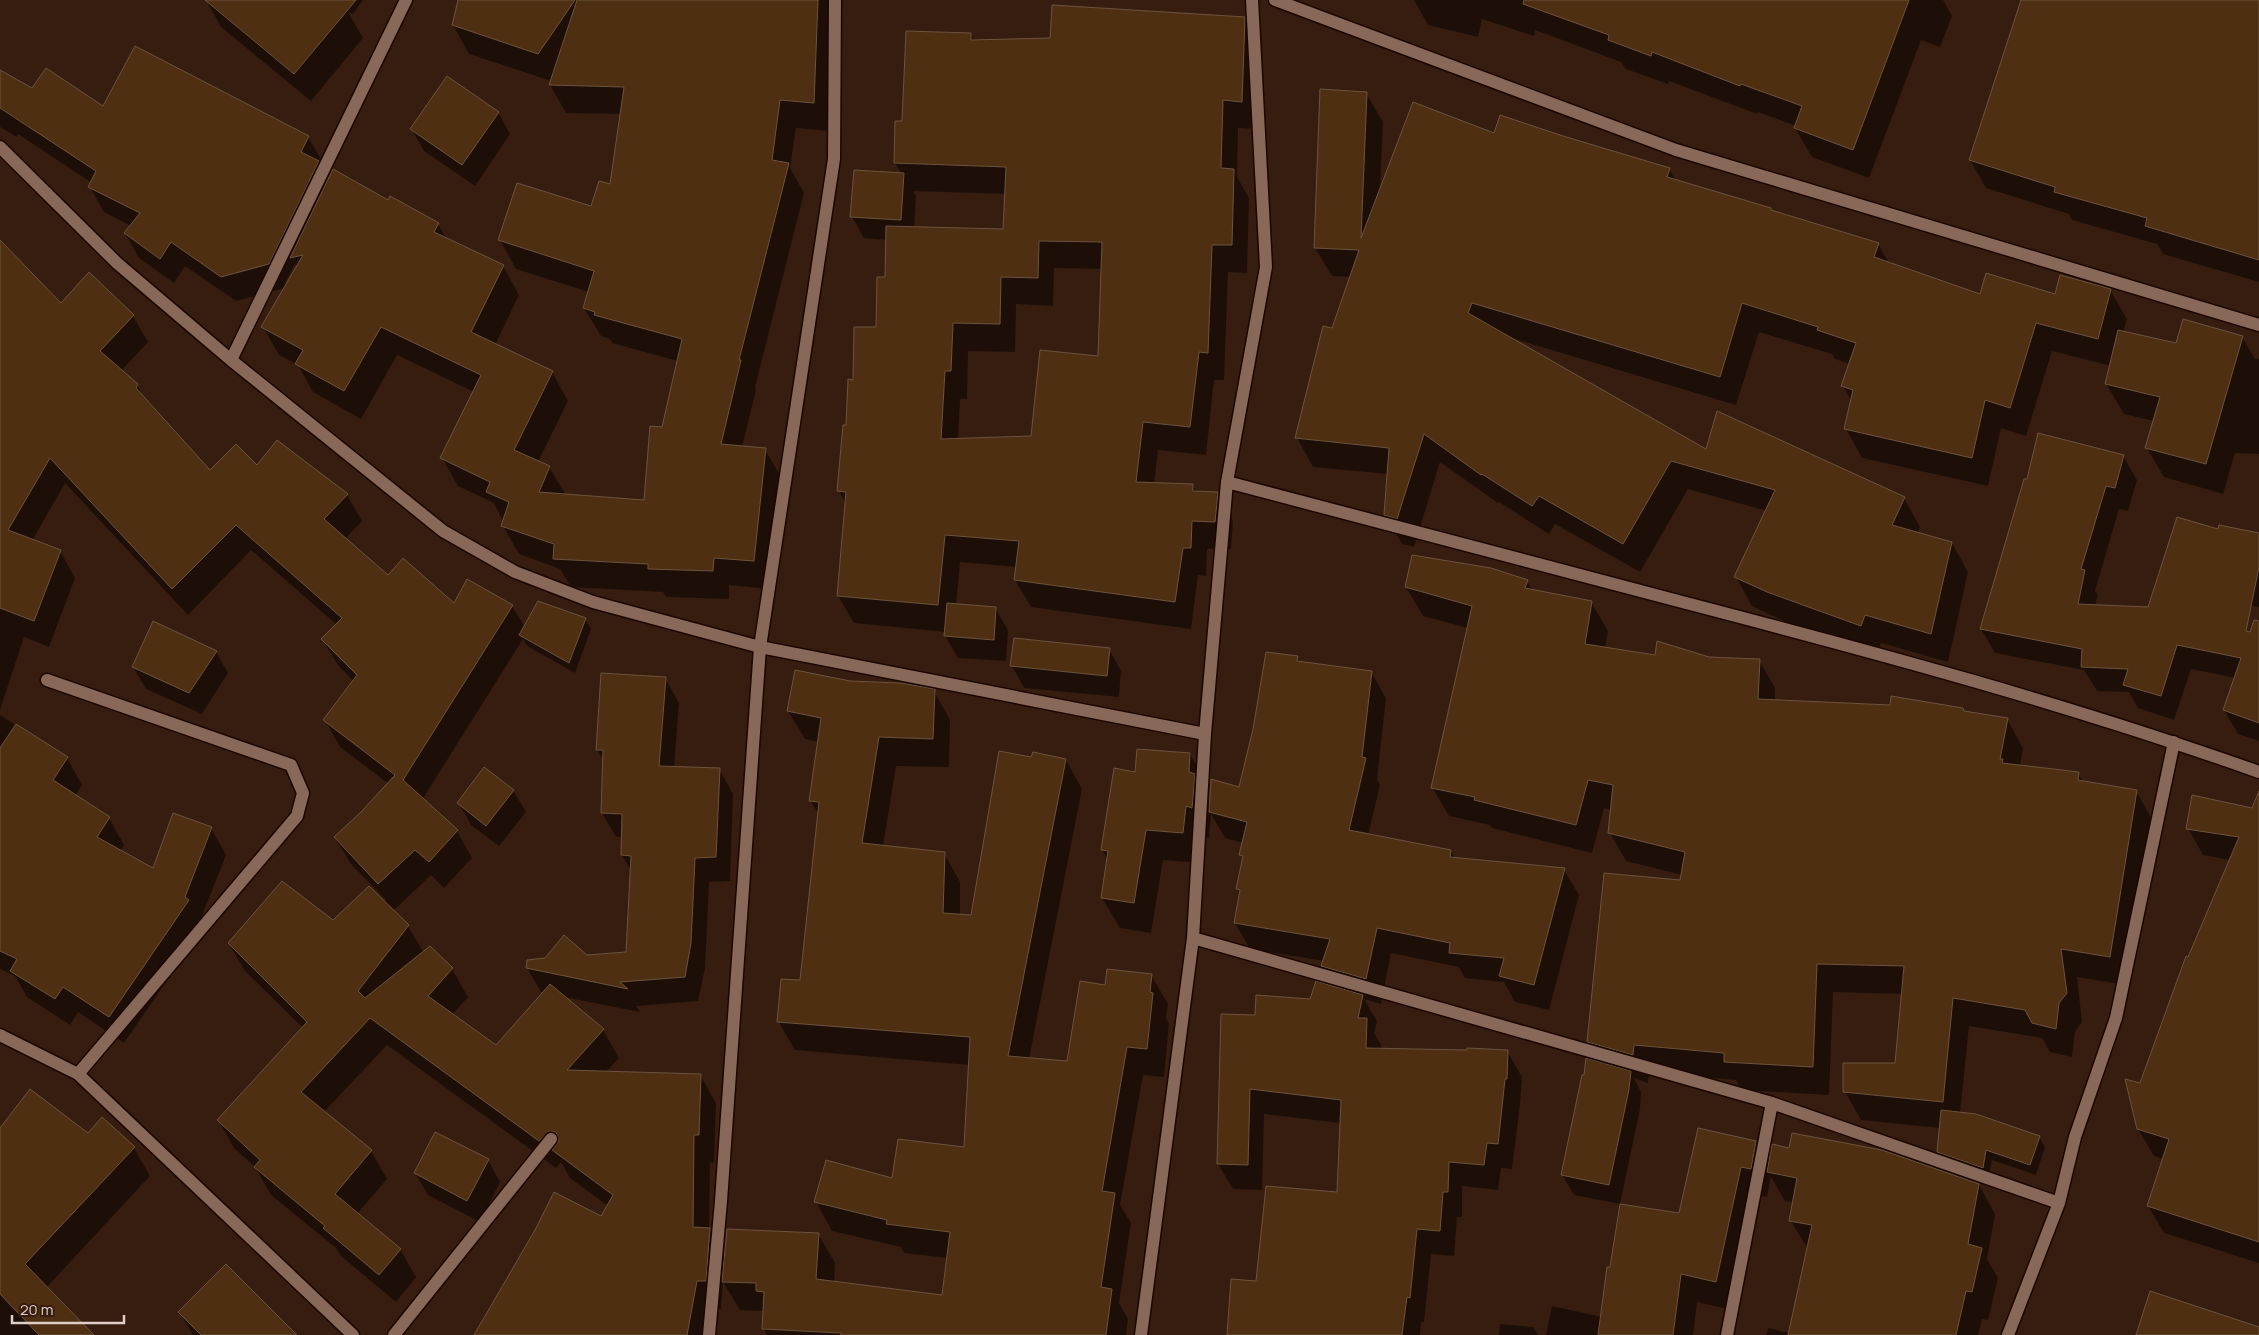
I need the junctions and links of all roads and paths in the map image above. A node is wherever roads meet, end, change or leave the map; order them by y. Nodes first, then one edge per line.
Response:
1 (406, 0) edge
2 (835, 0) edge
3 (1252, 0) edge
4 (1275, 0) edge
5 (0, 147) edge
6 (2259, 325) edge
7 (231, 360) junction
8 (1227, 482) junction
9 (760, 647) junction
10 (47, 680) dead end
11 (1204, 734) junction
12 (2174, 742) junction
13 (2259, 772) edge
14 (1193, 938) junction
15 (0, 1035) edge
16 (78, 1074) junction
17 (1772, 1103) junction
18 (551, 1139) dead end
19 (2058, 1203) junction
20 (353, 1335) edge
21 (394, 1335) edge
22 (709, 1335) edge
23 (1141, 1335) edge
24 (1727, 1335) edge
25 (2008, 1335) edge

1 - 7 street
2 - 9 street
3 - 8 street
4 - 6 street
5 - 7 street
7 - 9 street
8 - 11 street
8 - 12 street
9 - 11 street
9 - 22 street
10 - 16 street
11 - 14 street
12 - 13 street
12 - 19 street
14 - 17 street
14 - 23 street
15 - 16 street
16 - 20 street
17 - 19 street
17 - 24 street
18 - 21 street
19 - 25 street

